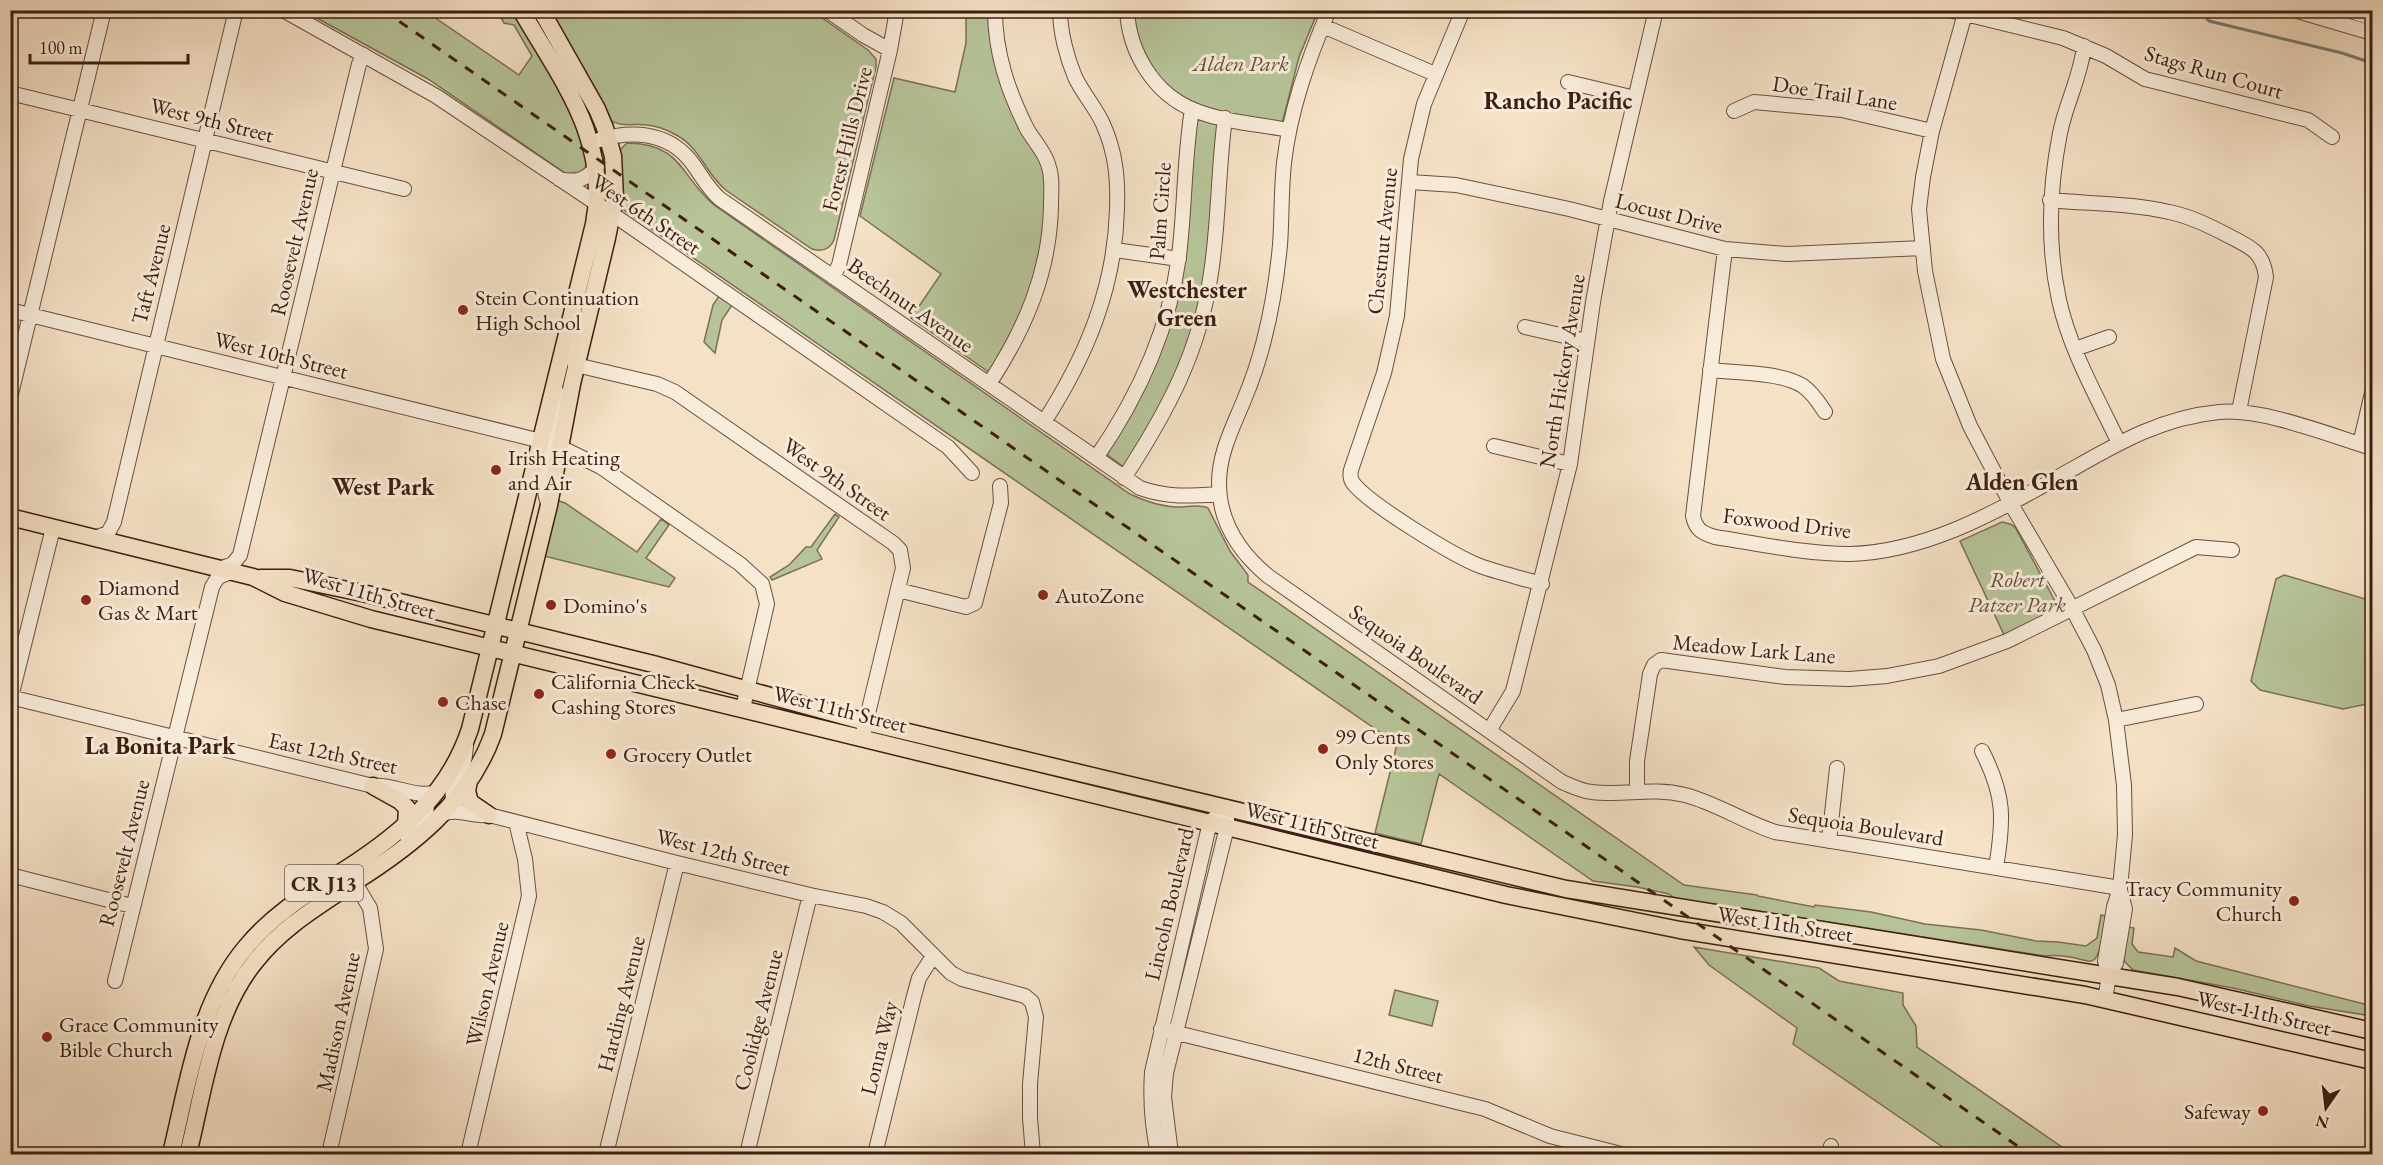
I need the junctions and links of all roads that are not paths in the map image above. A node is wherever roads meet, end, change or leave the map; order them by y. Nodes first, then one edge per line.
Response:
1 (104, 10) edge
2 (236, 10) edge
3 (283, 10) edge
4 (521, 10) edge
5 (542, 10) edge
6 (827, 10) edge
7 (897, 10) edge
8 (995, 10) edge
9 (1060, 10) edge
10 (1127, 10) edge
11 (1329, 10) edge
12 (1463, 10) edge
13 (1656, 10) edge
14 (1949, 10) edge
15 (2294, 10) edge
16 (2347, 10) edge
17 (1965, 13) edge
18 (2373, 18) edge
19 (1323, 26) junction
20 (2373, 33) edge
21 (2084, 46) junction
22 (890, 50) junction
23 (364, 55) junction
24 (1435, 74) junction
25 (1568, 82) dead end
26 (10, 93) edge
27 (1635, 98) junction
28 (80, 109) junction
29 (1192, 110) junction
30 (1734, 111) dead end
31 (1225, 118) junction
32 (1289, 130) junction
33 (1932, 131) junction
34 (608, 137) junction
35 (2332, 137) dead end
36 (205, 141) junction
37 (592, 143) junction
38 (597, 167) junction
39 (332, 171) junction
40 (556, 178) junction
41 (1410, 182) junction
42 (404, 189) dead end
43 (2050, 200) junction
44 (597, 206) junction
45 (612, 215) junction
46 (1608, 219) junction
47 (1923, 248) junction
48 (1725, 249) junction
49 (1114, 250) junction
50 (1179, 259) junction
51 (833, 277) junction
52 (576, 300) junction
53 (10, 310) edge
54 (31, 315) junction
55 (1525, 327) dead end
56 (2109, 337) dead end
57 (1587, 341) junction
58 (155, 346) junction
59 (2075, 349) junction
60 (576, 365) junction
61 (1710, 370) junction
62 (283, 377) junction
63 (989, 384) junction
64 (555, 388) junction
65 (2373, 393) edge
66 (10, 398) edge
67 (2239, 411) junction
68 (1825, 412) dead end
69 (1044, 422) junction
70 (542, 441) junction
71 (2119, 443) junction
72 (1494, 446) dead end
73 (2366, 446) edge
74 (560, 447) junction
75 (1096, 458) junction
76 (1570, 464) junction
77 (972, 473) dead end
78 (1124, 478) junction
79 (1000, 486) dead end
80 (1219, 494) junction
81 (2011, 504) junction
82 (549, 505) junction
83 (10, 517) edge
84 (53, 528) junction
85 (95, 538) junction
86 (2232, 550) dead end
87 (225, 570) junction
88 (253, 577) junction
89 (1542, 584) junction
90 (898, 590) junction
91 (2072, 608) junction
92 (496, 626) junction
93 (519, 631) junction
94 (490, 648) junction
95 (513, 654) junction
96 (747, 691) junction
97 (11, 698) edge
98 (2196, 704) dead end
99 (742, 708) junction
100 (2115, 720) junction
101 (864, 730) junction
102 (1489, 731) junction
103 (175, 738) junction
104 (467, 738) junction
105 (1982, 751) dead end
106 (1837, 768) dead end
107 (469, 781) junction
108 (373, 786) junction
109 (1637, 790) junction
110 (428, 797) junction
111 (457, 807) junction
112 (1226, 807) junction
113 (489, 815) junction
114 (516, 822) junction
115 (1210, 822) junction
116 (406, 826) junction
117 (1227, 827) junction
118 (1829, 841) junction
119 (388, 861) junction
120 (677, 863) junction
121 (1996, 868) junction
122 (10, 875) edge
123 (351, 875) junction
124 (2120, 888) junction
125 (810, 895) junction
126 (132, 906) junction
127 (933, 956) junction
128 (2109, 976) junction
129 (115, 981) dead end
130 (2105, 999) junction
131 (1161, 1029) junction
132 (2373, 1031) edge
133 (1176, 1032) junction
134 (2373, 1061) edge
135 (171, 1155) edge
136 (188, 1155) edge
137 (329, 1155) edge
138 (468, 1155) edge
139 (606, 1155) edge
140 (747, 1155) edge
141 (875, 1155) edge
142 (1033, 1155) edge
143 (1158, 1155) edge
144 (1171, 1155) edge
145 (1621, 1155) edge

1 - 28 street
2 - 36 street, Taft Avenue
3 - 23 street, West 6th Street
4 - 37 main road
5 - 34 main road
6 - 22 street
7 - 22 street, Forest Hills Drive
8 - 63 street
9 - 49 street, Palm Circle
10 - 29 street
11 - 19 street, Sequoia Boulevard
12 - 24 street, Chestnut Avenue
13 - 27 street, North Hickory Avenue
14 - 17 street, Stags Run Court
15 - 20 street
16 - 18 street
17 - 21 street, Stags Run Court
17 - 33 street
19 - 24 street
19 - 32 street, Sequoia Boulevard
21 - 35 street, Stags Run Court
21 - 43 street
22 - 51 street, Forest Hills Drive
23 - 39 street, Roosevelt Avenue
23 - 40 street, West 6th Street
24 - 41 street, Chestnut Avenue
25 - 27 street
26 - 28 street, West 9th Street
27 - 46 street, North Hickory Avenue
28 - 36 street, West 9th Street
28 - 54 street
29 - 31 street
29 - 50 street, Palm Circle
30 - 33 street, Doe Trail Lane
31 - 32 street
31 - 78 street
32 - 80 street, Sequoia Boulevard
33 - 47 street
34 - 37 street, Beechnut Avenue
34 - 45 main road
34 - 51 street, Beechnut Avenue
36 - 39 street, West 9th Street
36 - 58 street, Taft Avenue
37 - 38 main road
38 - 40 street
38 - 44 main road
39 - 42 street, West 9th Street
39 - 62 street, Roosevelt Avenue
40 - 44 street, West 6th Street
41 - 46 street, Locust Drive
41 - 89 street, Chestnut Avenue
43 - 59 street
43 - 67 street
44 - 45 street, West 6th Street
44 - 52 main road
45 - 60 main road
45 - 77 street, West 6th Street
46 - 48 street, Locust Drive
46 - 57 street, North Hickory Avenue
47 - 48 street, Locust Drive
47 - 81 street
48 - 61 street, Foxwood Drive
49 - 50 street
49 - 69 street, Palm Circle
50 - 75 street, Palm Circle
51 - 63 street, Beechnut Avenue
52 - 60 street
52 - 64 main road
53 - 54 street, West 10th Street
54 - 58 street, West 10th Street
54 - 66 street
55 - 57 street
56 - 59 street
57 - 76 street, North Hickory Avenue
58 - 62 street, West 10th Street
58 - 85 street, Taft Avenue
59 - 71 street
60 - 74 main road
60 - 90 street, West 9th Street
61 - 68 street
61 - 81 street, Foxwood Drive
62 - 70 street, West 10th Street
62 - 87 street, Roosevelt Avenue
63 - 69 street, Beechnut Avenue
64 - 70 main road
64 - 74 street
65 - 73 street
67 - 71 street, Foxwood Drive
67 - 73 street, Foxwood Drive
69 - 75 street, Beechnut Avenue
70 - 82 street
70 - 92 main road
71 - 81 street, Foxwood Drive
72 - 76 street
74 - 82 main road
74 - 96 street
75 - 78 street, Beechnut Avenue
76 - 89 street, North Hickory Avenue
78 - 80 street, Beechnut Avenue
79 - 90 street
80 - 102 street, Sequoia Boulevard
81 - 91 street
82 - 93 main road
83 - 84 main road, West 11th Street
84 - 85 main road, West 11th Street
84 - 97 street
85 - 87 main road, West 11th Street
86 - 91 street
87 - 88 main road, West 11th Street
87 - 103 street, Roosevelt Avenue
88 - 92 main road, West 11th Street
88 - 94 main road, West 11th Street
89 - 102 street, North Hickory Avenue
90 - 101 street, West 9th Street
91 - 100 street
91 - 109 street, Meadow Lark Lane
92 - 93 main road, West 11th Street
92 - 94 main road, CR J13
93 - 95 main road
93 - 96 main road, West 11th Street
94 - 95 main road, West 11th Street
94 - 104 main road, CR J13
95 - 99 main road, West 11th Street
95 - 107 main road, CR J13
96 - 99 street
96 - 101 main road, West 11th Street
97 - 103 street, East 12th Street
98 - 100 street
99 - 101 main road, West 11th Street
100 - 124 street
101 - 112 main road, West 11th Street
101 - 115 main road, West 11th Street
102 - 109 street, Sequoia Boulevard
103 - 108 street, East 12th Street
103 - 126 street, Roosevelt Avenue
104 - 110 main road, CR J13
104 - 111 street
105 - 121 street
106 - 118 street
107 - 111 main road, CR J13
107 - 113 main road
108 - 110 street, East 12th Street
108 - 116 main road
109 - 118 street, Sequoia Boulevard
110 - 116 main road, CR J13
110 - 119 street
111 - 113 street
111 - 119 main road, CR J13
112 - 115 street, Lincoln Boulevard
112 - 117 street, Lincoln Boulevard
112 - 128 main road, West 11th Street
113 - 114 street, West 12th Street
114 - 120 street, West 12th Street
114 - 138 street, Wilson Avenue
115 - 117 main road, West 11th Street
115 - 131 street, Lincoln Boulevard
116 - 123 main road, CR J13
117 - 130 main road, West 11th Street
117 - 133 street, Lincoln Boulevard
118 - 121 street, Sequoia Boulevard
119 - 123 main road, CR J13
120 - 125 street, West 12th Street
120 - 139 street, Harding Avenue
121 - 124 street, Sequoia Boulevard
122 - 126 street
123 - 135 main road, CR J13
123 - 136 main road, CR J13
123 - 137 street, Madison Avenue
124 - 128 street
125 - 127 street, West 12th Street
125 - 140 street, Coolidge Avenue
126 - 129 street, Roosevelt Avenue
127 - 141 street, Lonna Way
127 - 142 street
128 - 130 street
128 - 132 main road, West 11th Street
130 - 134 main road, West 11th Street
131 - 133 street, 12th Street
131 - 143 street, Lincoln Boulevard
133 - 144 street, Lincoln Boulevard
133 - 145 street, 12th Street

